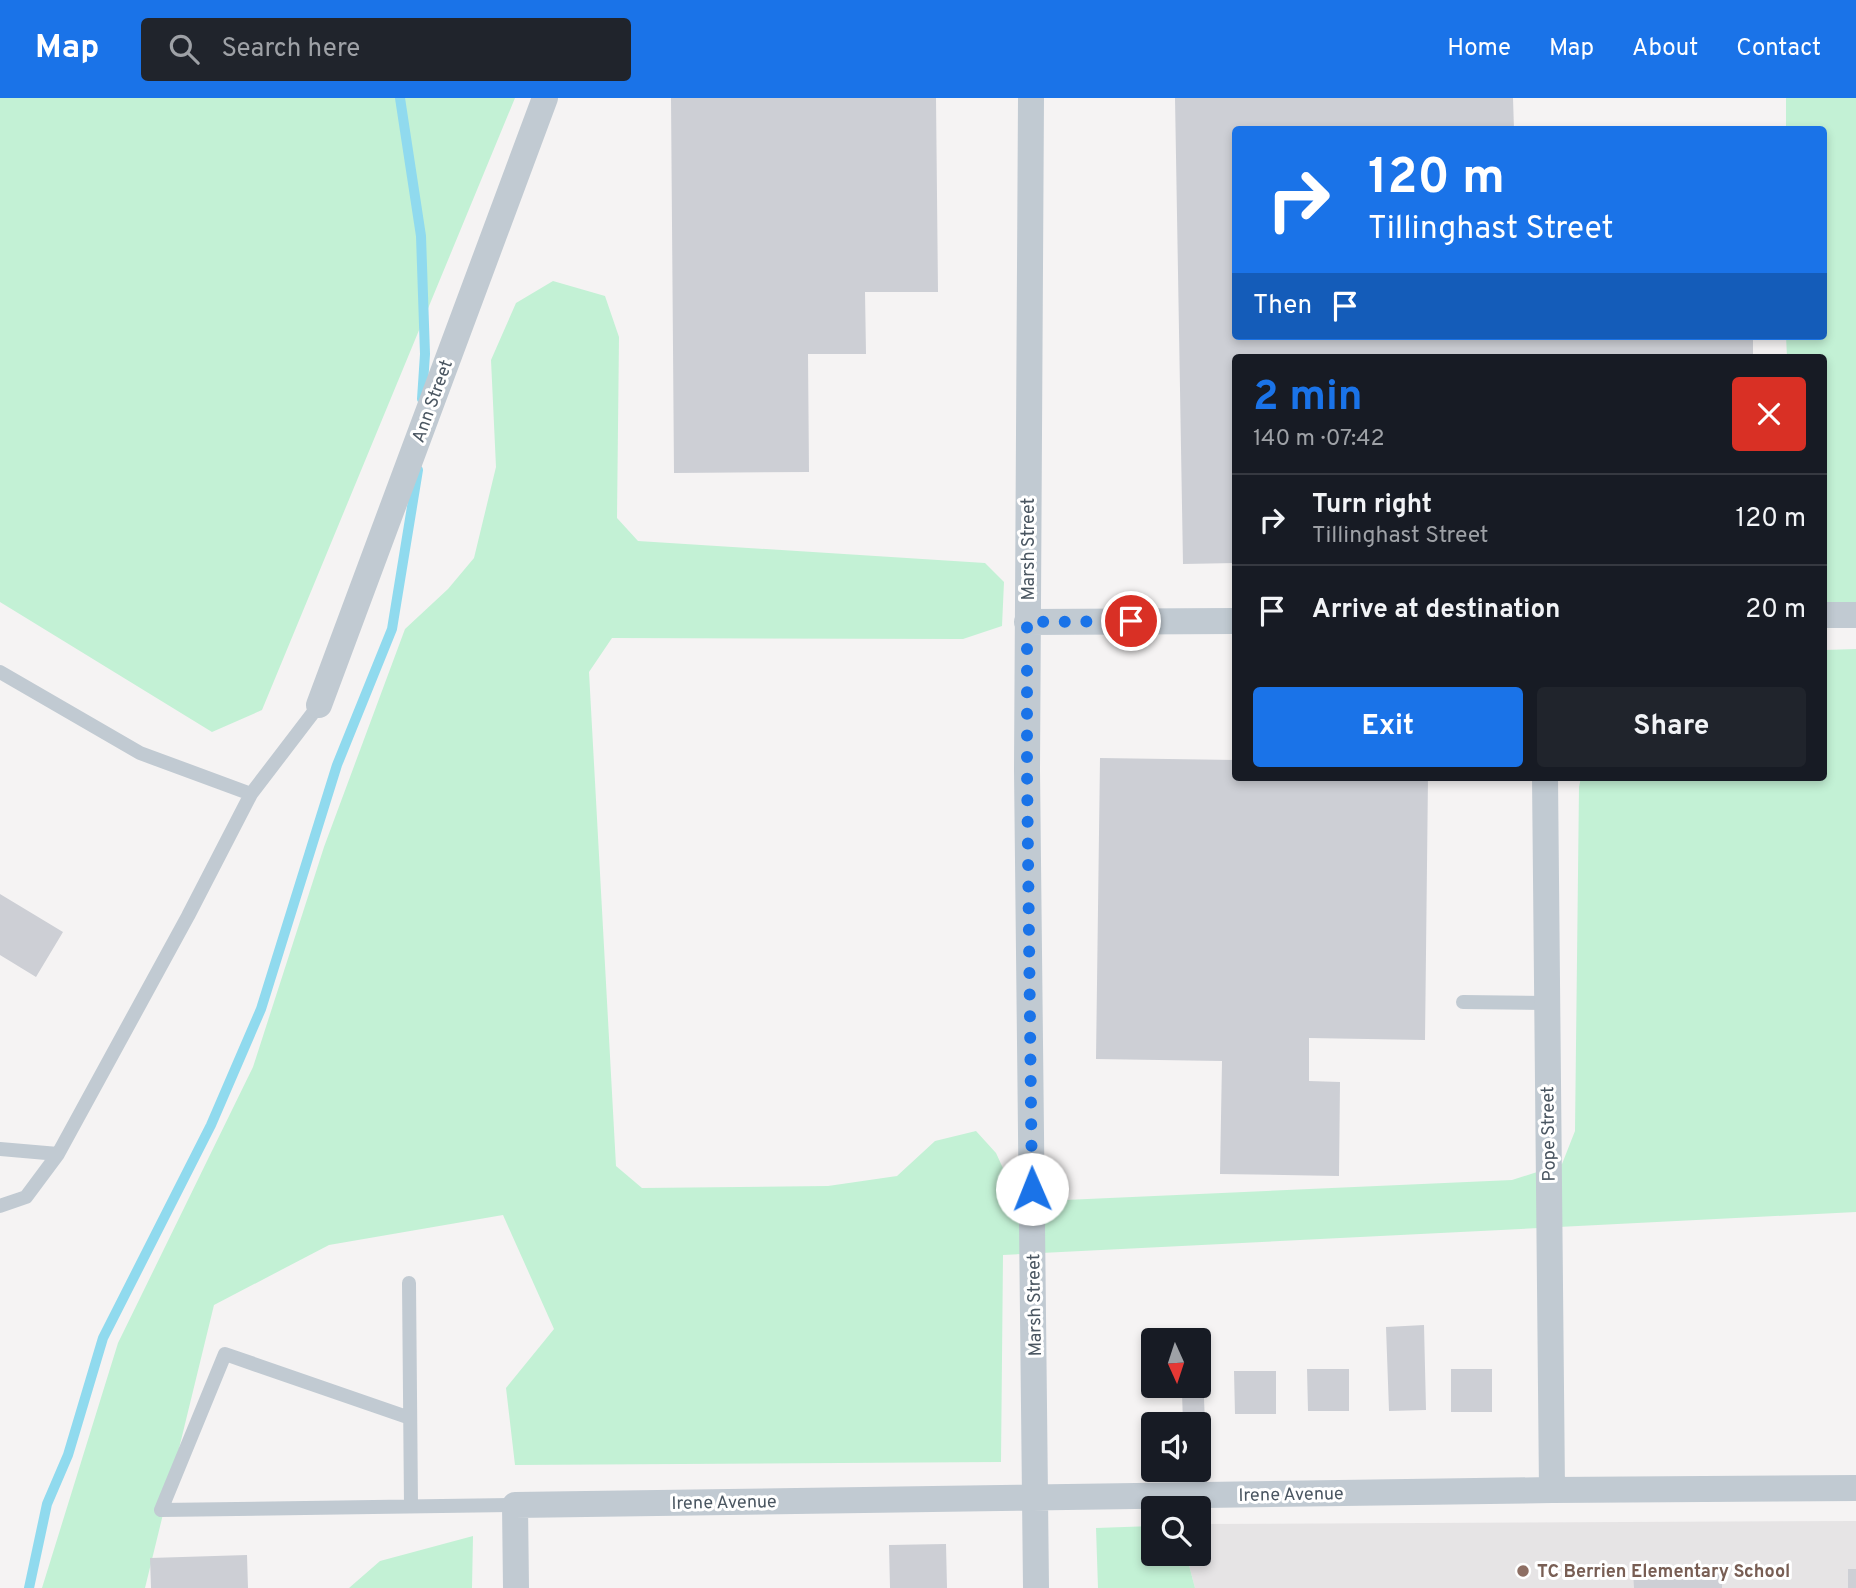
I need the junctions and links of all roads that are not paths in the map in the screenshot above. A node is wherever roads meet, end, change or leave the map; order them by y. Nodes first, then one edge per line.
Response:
1 (545, 98) edge
2 (1031, 98) edge
3 (1827, 615) edge
4 (1856, 615) edge
5 (1232, 621) edge
6 (1027, 622) junction
7 (0, 671) edge
8 (319, 705) joint
9 (1545, 781) edge
10 (251, 794) junction
11 (1462, 1002) dead end
12 (1547, 1003) junction
13 (0, 1149) edge
14 (58, 1154) junction
15 (0, 1206) edge
16 (409, 1283) dead end
17 (410, 1418) junction
18 (1856, 1488) edge
19 (1552, 1490) junction
20 (1036, 1497) junction
21 (516, 1505) junction
22 (411, 1506) junction
23 (516, 1588) edge
24 (1037, 1588) edge

1 - 8 street, Ann Street
2 - 6 street, Marsh Street
3 - 4 street
5 - 6 street
6 - 20 street, Marsh Street
7 - 10 lane
8 - 10 lane
9 - 12 street, Pope Street
10 - 14 lane
11 - 12 lane
12 - 19 street, Pope Street
13 - 14 lane
14 - 15 lane
16 - 17 lane
17 - 22 lane
17 - 22 lane
18 - 19 street, Irene Avenue
19 - 20 street, Irene Avenue
20 - 21 street, Irene Avenue
20 - 24 street, Marsh Street
21 - 22 lane
21 - 23 street

